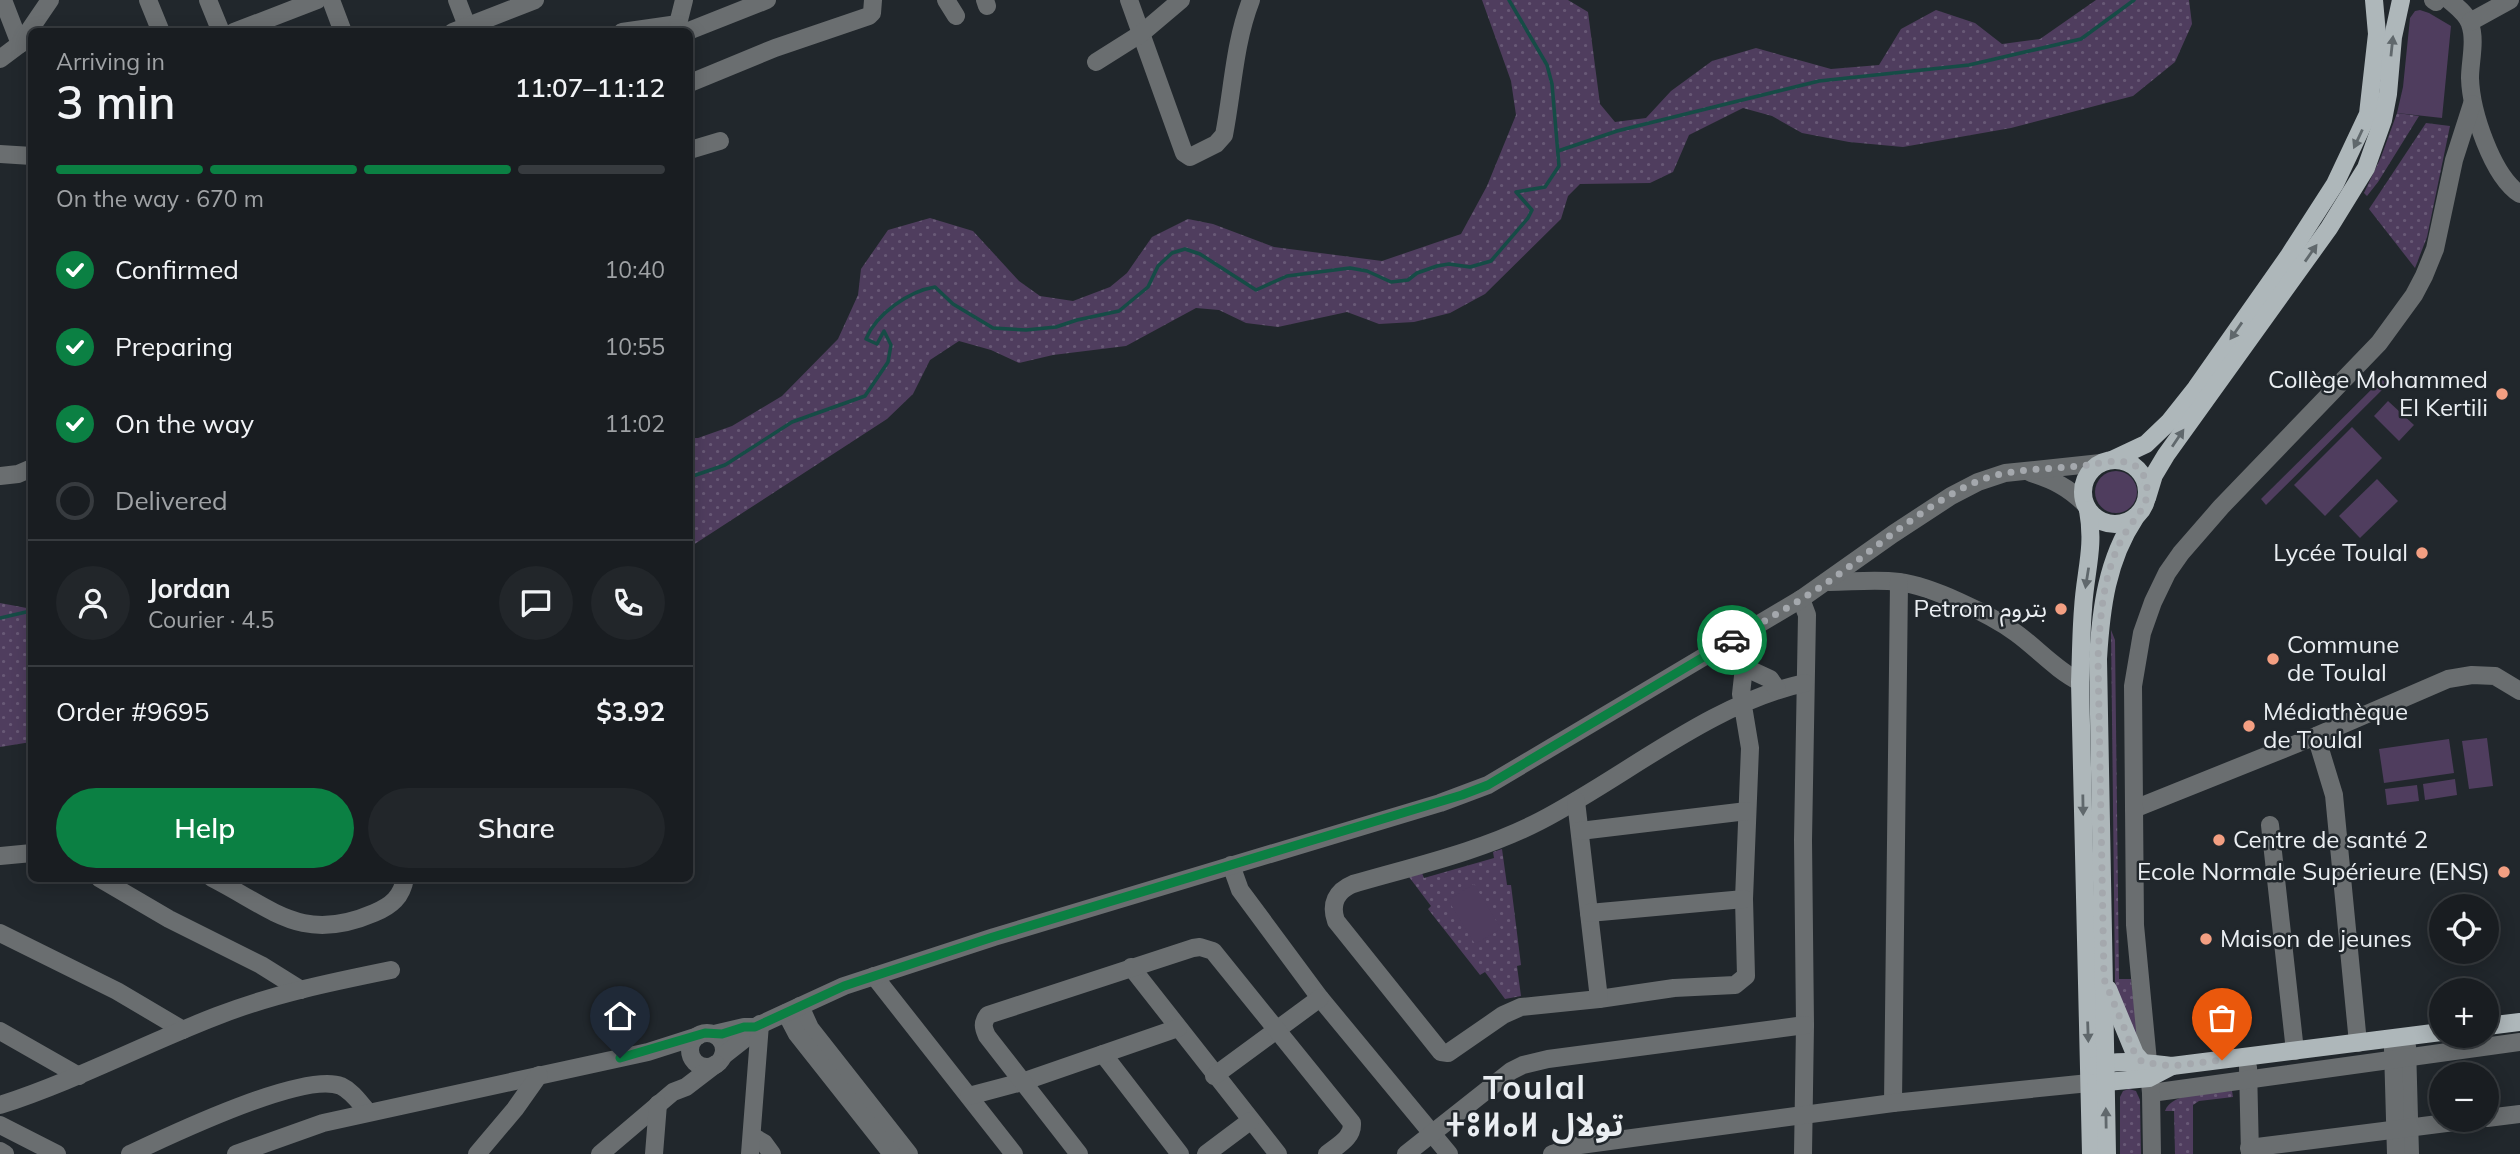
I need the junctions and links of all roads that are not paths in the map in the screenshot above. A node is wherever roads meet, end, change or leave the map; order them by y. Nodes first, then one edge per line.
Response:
1 (50, 0) edge
2 (148, 0) edge
3 (208, 0) edge
4 (317, 0) edge
5 (331, 0) edge
6 (457, 0) edge
7 (535, 0) edge
8 (684, 0) edge
9 (767, 0) edge
10 (873, 0) edge
11 (946, 0) edge
12 (1129, 0) edge
13 (1181, 0) edge
14 (1251, 0) edge
15 (2374, 0) edge
16 (2380, 0) edge
17 (2401, 0) edge
18 (2510, 0) edge
19 (2439, 1) edge
20 (3, 5) edge
21 (956, 16) dead end
22 (2467, 18) junction
23 (31, 28) edge
24 (159, 28) edge
25 (219, 28) edge
26 (244, 28) edge
27 (342, 28) edge
28 (460, 28) edge
29 (463, 28) edge
30 (680, 28) edge
31 (683, 28) edge
32 (28, 32) edge
33 (1142, 33) junction
34 (20, 44) junction
35 (0, 60) edge
36 (1096, 62) dead end
37 (693, 82) edge
38 (2472, 104) junction
39 (720, 142) dead end
40 (693, 149) edge
41 (0, 154) edge
42 (28, 156) edge
43 (2520, 194) edge
44 (2106, 461) junction
45 (2024, 471) junction
46 (2147, 498) junction
47 (2086, 507) junction
48 (2135, 517) junction
49 (1829, 582) junction
50 (1899, 582) junction
51 (1801, 599) junction
52 (1731, 640) junction
53 (1744, 667) junction
54 (2080, 682) junction
55 (1805, 683) junction
56 (1777, 689) junction
57 (2520, 691) edge
58 (1742, 705) junction
59 (2316, 736) junction
60 (1576, 802) junction
61 (2134, 809) junction
62 (1747, 811) junction
63 (2270, 825) dead end
64 (1580, 831) junction
65 (28, 853) edge
66 (0, 856) edge
67 (1231, 864) junction
68 (106, 882) edge
69 (219, 882) edge
70 (404, 882) edge
71 (1744, 899) junction
72 (1590, 913) junction
73 (0, 933) edge
74 (1131, 967) junction
75 (391, 970) dead end
76 (874, 976) junction
77 (2104, 979) junction
78 (301, 990) junction
79 (1320, 998) junction
80 (1599, 999) junction
81 (793, 1010) junction
82 (2520, 1022) edge
83 (1805, 1025) junction
84 (2499, 1025) edge
85 (757, 1026) junction
86 (1178, 1028) junction
87 (183, 1030) junction
88 (0, 1031) edge
89 (1277, 1031) junction
90 (2429, 1033) edge
91 (706, 1035) junction
92 (2399, 1037) junction
93 (2358, 1042) junction
94 (2520, 1042) edge
95 (2295, 1051) junction
96 (648, 1052) junction
97 (1103, 1054) junction
98 (2248, 1057) junction
99 (693, 1058) junction
100 (2401, 1058) junction
101 (719, 1060) junction
102 (2097, 1074) junction
103 (2148, 1074) junction
104 (539, 1075) junction
105 (79, 1076) junction
106 (1214, 1076) junction
107 (2248, 1078) junction
108 (1022, 1082) junction
109 (673, 1092) junction
110 (969, 1096) junction
111 (1893, 1103) junction
112 (658, 1104) junction
113 (0, 1105) edge
114 (368, 1112) junction
115 (2520, 1114) edge
116 (1804, 1115) junction
117 (2499, 1117) edge
118 (1250, 1121) junction
119 (0, 1125) edge
120 (2429, 1125) edge
121 (2402, 1128) junction
122 (1432, 1132) junction
123 (752, 1136) junction
124 (2249, 1151) edge
125 (0, 1152) edge
126 (5, 1154) edge
127 (57, 1154) edge
128 (130, 1154) edge
129 (236, 1154) edge
130 (477, 1154) edge
131 (600, 1154) edge
132 (654, 1154) edge
133 (750, 1154) edge
134 (772, 1154) edge
135 (892, 1154) edge
136 (909, 1154) edge
137 (1014, 1154) edge
138 (1079, 1154) edge
139 (1180, 1154) edge
140 (1206, 1154) edge
141 (1278, 1154) edge
142 (1328, 1154) edge
143 (1406, 1154) edge
144 (1449, 1154) edge
145 (1552, 1154) edge
146 (1803, 1154) edge
147 (2091, 1154) edge
148 (2107, 1154) edge
149 (2152, 1154) edge
150 (2396, 1154) edge
151 (2410, 1154) edge

1 - 23 street
2 - 24 street
3 - 25 street
4 - 26 street
5 - 27 street
6 - 28 street
7 - 29 street
8 - 30 street
9 - 31 street
10 - 37 street
11 - 21 street
12 - 33 street
13 - 33 street
14 - 33 street
15 -> 44 main road
16 - 17 main road
46 -> 17 main road
18 - 22 street
19 - 22 street
20 - 34 street
22 - 38 street
32 - 34 street
33 - 36 street
34 - 35 street
38 - 43 street
38 - 61 street
39 - 40 street
41 - 42 street
44 - 45 street
44 - 46 main road
44 - 47 main road
45 - 47 street
45 - 49 street
46 - 48 main road
47 - 48 main road
47 -> 54 main road
48 - 77 main road
49 - 50 street
49 - 51 street
50 - 54 street
50 - 111 street
51 - 52 street
51 - 55 street
52 - 53 street
52 - 67 street
53 - 56 street
53 - 58 street
54 -> 102 main road
55 - 56 street
55 - 83 street
56 - 58 street
57 - 59 street
58 - 60 street
58 - 62 street
59 - 61 street
59 - 93 street
60 - 64 street
60 - 80 street
61 - 103 street
62 - 64 street
62 - 71 street
63 - 95 street
64 - 72 street
65 - 66 street
67 - 76 street
67 - 79 street
68 - 78 street
69 - 70 street
71 - 72 street
71 - 80 street
72 - 80 street
73 - 87 street
74 - 86 street
74 - 89 street
74 - 108 street
75 - 78 street
76 - 81 street
76 - 110 street
77 - 102 main road
77 - 103 main road
78 - 87 street
79 - 89 street
79 - 122 street
81 - 85 street
81 - 135 street
81 - 136 street
82 - 84 main road
83 - 116 street
83 - 122 street
85 - 91 street
85 - 101 street
85 - 123 street
86 - 97 street
86 - 106 street
87 - 105 street
88 - 105 street
89 - 106 street
89 - 142 street
90 - 92 main road
91 - 96 street
91 - 99 street
91 - 101 street
92 - 93 main road
92 - 100 street
93 - 95 main road
94 - 100 street
95 - 98 main road
96 - 99 street
96 - 104 street
97 - 108 street
97 - 139 street
98 - 103 main road
98 - 107 street
99 - 101 street
99 - 109 street
100 - 107 street
100 - 121 street
101 - 109 street
102 - 103 main road
102 - 111 street
102 - 147 main road
148 -> 102 main road
103 - 107 street
103 - 149 street
104 - 114 street
104 - 130 street
105 - 113 street
106 - 118 street
107 - 124 street
108 - 110 street
108 - 138 street
109 - 112 street
110 - 137 street
111 - 116 street
112 - 131 street
112 - 132 street
114 - 128 street
114 - 129 street
115 - 117 street
116 - 145 street
116 - 146 street
118 - 140 street
118 - 141 street
119 - 127 street
120 - 121 street
121 - 124 street
121 - 150 street
121 - 151 street
122 - 143 street
122 - 144 street
123 - 133 street
123 - 134 street
125 - 126 street

